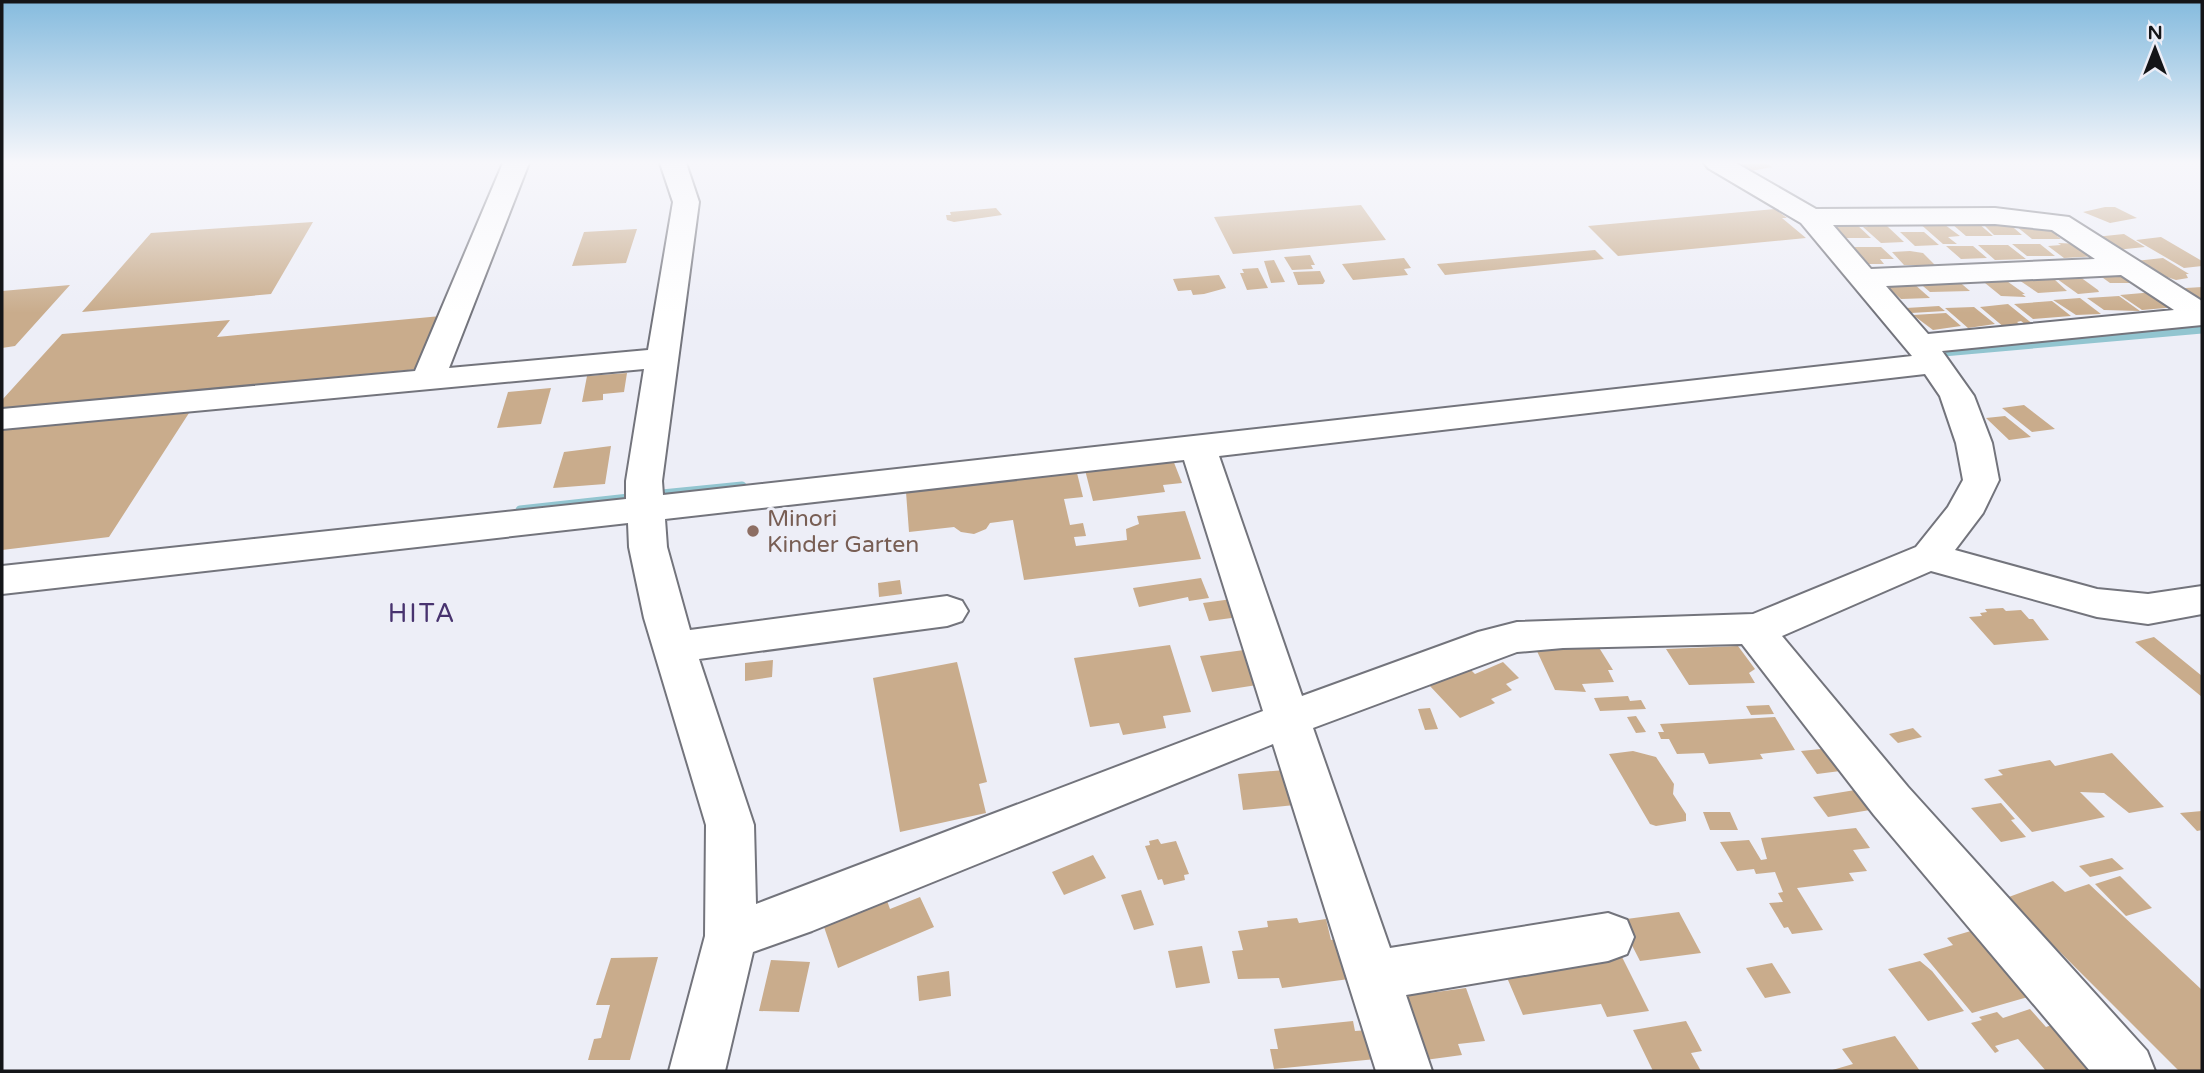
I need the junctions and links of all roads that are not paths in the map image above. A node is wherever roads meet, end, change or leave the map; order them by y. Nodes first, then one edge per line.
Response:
1 (496, 213) edge
2 (684, 213) edge
3 (1804, 213) edge
4 (1811, 217) junction
5 (2127, 266) junction
6 (1862, 278) junction
7 (2202, 315) edge
8 (1927, 354) junction
9 (663, 358) junction
10 (428, 379) junction
11 (2, 419) edge
12 (1198, 448) junction
13 (644, 499) junction
14 (1930, 556) junction
15 (2, 580) edge
16 (2202, 600) edge
17 (947, 611) dead end
18 (1753, 629) junction
19 (675, 648) junction
20 (1286, 720) junction
21 (731, 936) junction
22 (1608, 937) dead end
23 (1371, 976) junction
24 (697, 1071) edge
25 (1404, 1071) edge
26 (2127, 1071) edge

1 - 10 street
2 - 9 street
3 - 4 street
4 - 5 street
4 - 6 street
5 - 6 street
5 - 7 street
6 - 8 street
7 - 8 street
8 - 12 street
8 - 14 street
9 - 10 street
9 - 13 street
10 - 11 street
12 - 13 street
12 - 20 street
13 - 15 street
13 - 19 street
14 - 16 street
14 - 18 street
17 - 19 street
18 - 20 street
18 - 26 street
19 - 21 street
20 - 21 street
20 - 23 street
21 - 24 street
22 - 23 street
23 - 25 street

